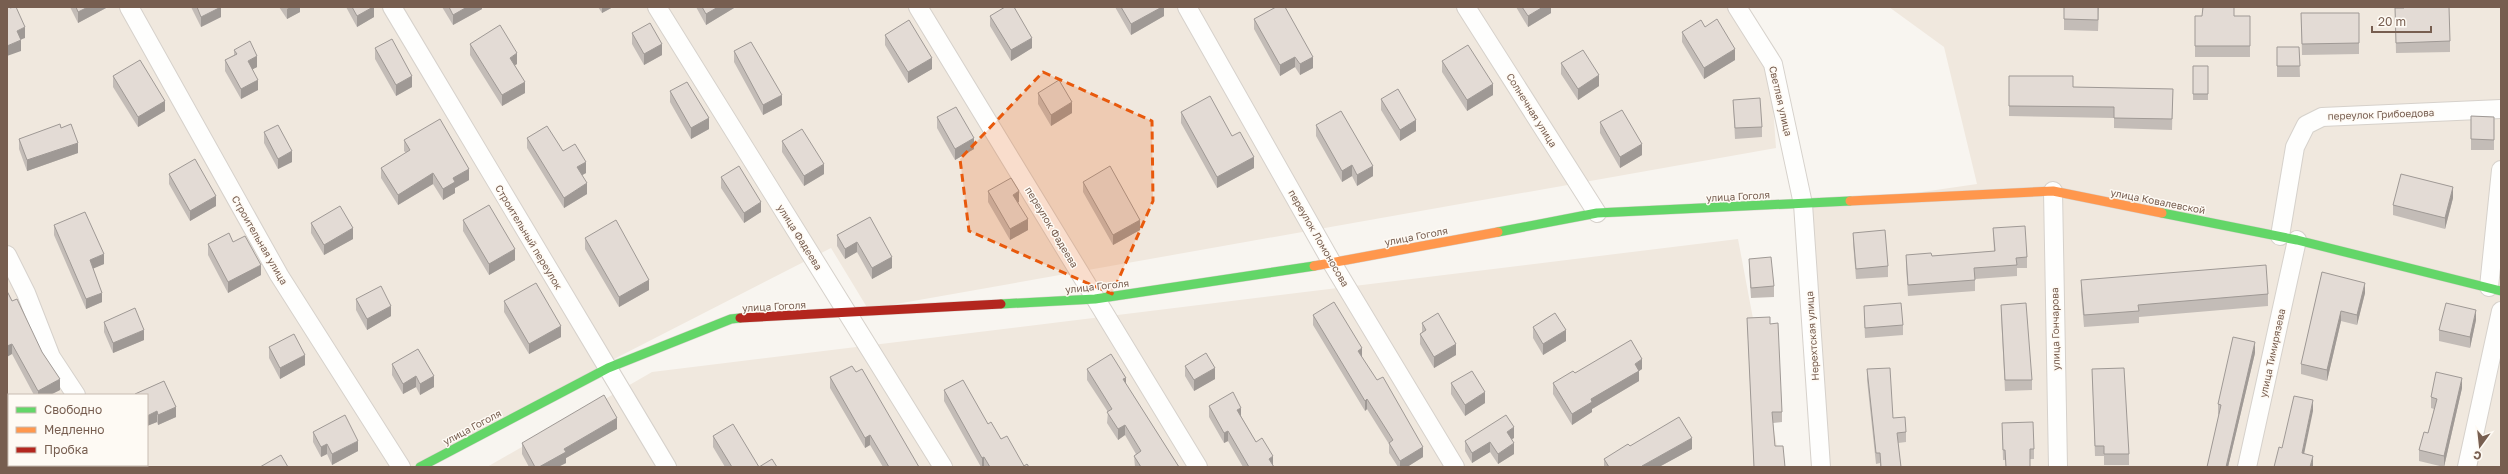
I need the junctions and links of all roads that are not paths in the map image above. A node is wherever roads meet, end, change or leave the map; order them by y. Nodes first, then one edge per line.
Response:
1 (129, 7) edge
2 (392, 7) edge
3 (657, 7) edge
4 (918, 7) edge
5 (1187, 7) edge
6 (1466, 7) edge
7 (1737, 7) edge
8 (2501, 110) edge
9 (2501, 170) edge
10 (2053, 192) junction
11 (1803, 204) junction
12 (1597, 213) junction
13 (2288, 238) junction
14 (7, 255) edge
15 (1332, 263) junction
16 (2495, 289) edge
17 (1095, 299) junction
18 (2501, 311) edge
19 (847, 314) junction
20 (608, 368) junction
21 (75, 394) edge
22 (401, 467) edge
23 (420, 467) edge
24 (667, 467) edge
25 (943, 467) edge
26 (1198, 467) edge
27 (1455, 467) edge
28 (1821, 467) edge
29 (2058, 467) edge
30 (2247, 467) edge
31 (2467, 467) edge

1 - 22 street, Строительная улица
2 - 20 street, Строительный переулок
3 - 19 street, улица Фадеева
4 - 17 street, переулок Фадеева
5 - 15 street, переулок Ломоносова
6 - 12 street, Солнечная улица
7 - 11 street, Светлая улица
8 - 13 street, переулок Грибоедова
9 - 16 street
10 - 11 street, улица Ковалевской
10 - 13 street, улица Ковалевской
10 - 29 street, улица Гончарова
11 - 12 street, улица Гоголя
11 - 28 street, Нерехтская улица
12 - 15 street, улица Гоголя
13 - 16 street, улица Ковалевской
13 - 30 street, улица Тимирязева
14 - 21 street
15 - 17 street, улица Гоголя
15 - 27 street, переулок Ломоносова
17 - 19 street, улица Гоголя
17 - 26 street, переулок Фадеева
18 - 31 street
19 - 20 street, улица Гоголя
19 - 25 street, улица Фадеева
20 - 23 street, улица Гоголя
20 - 24 street, Строительный переулок

